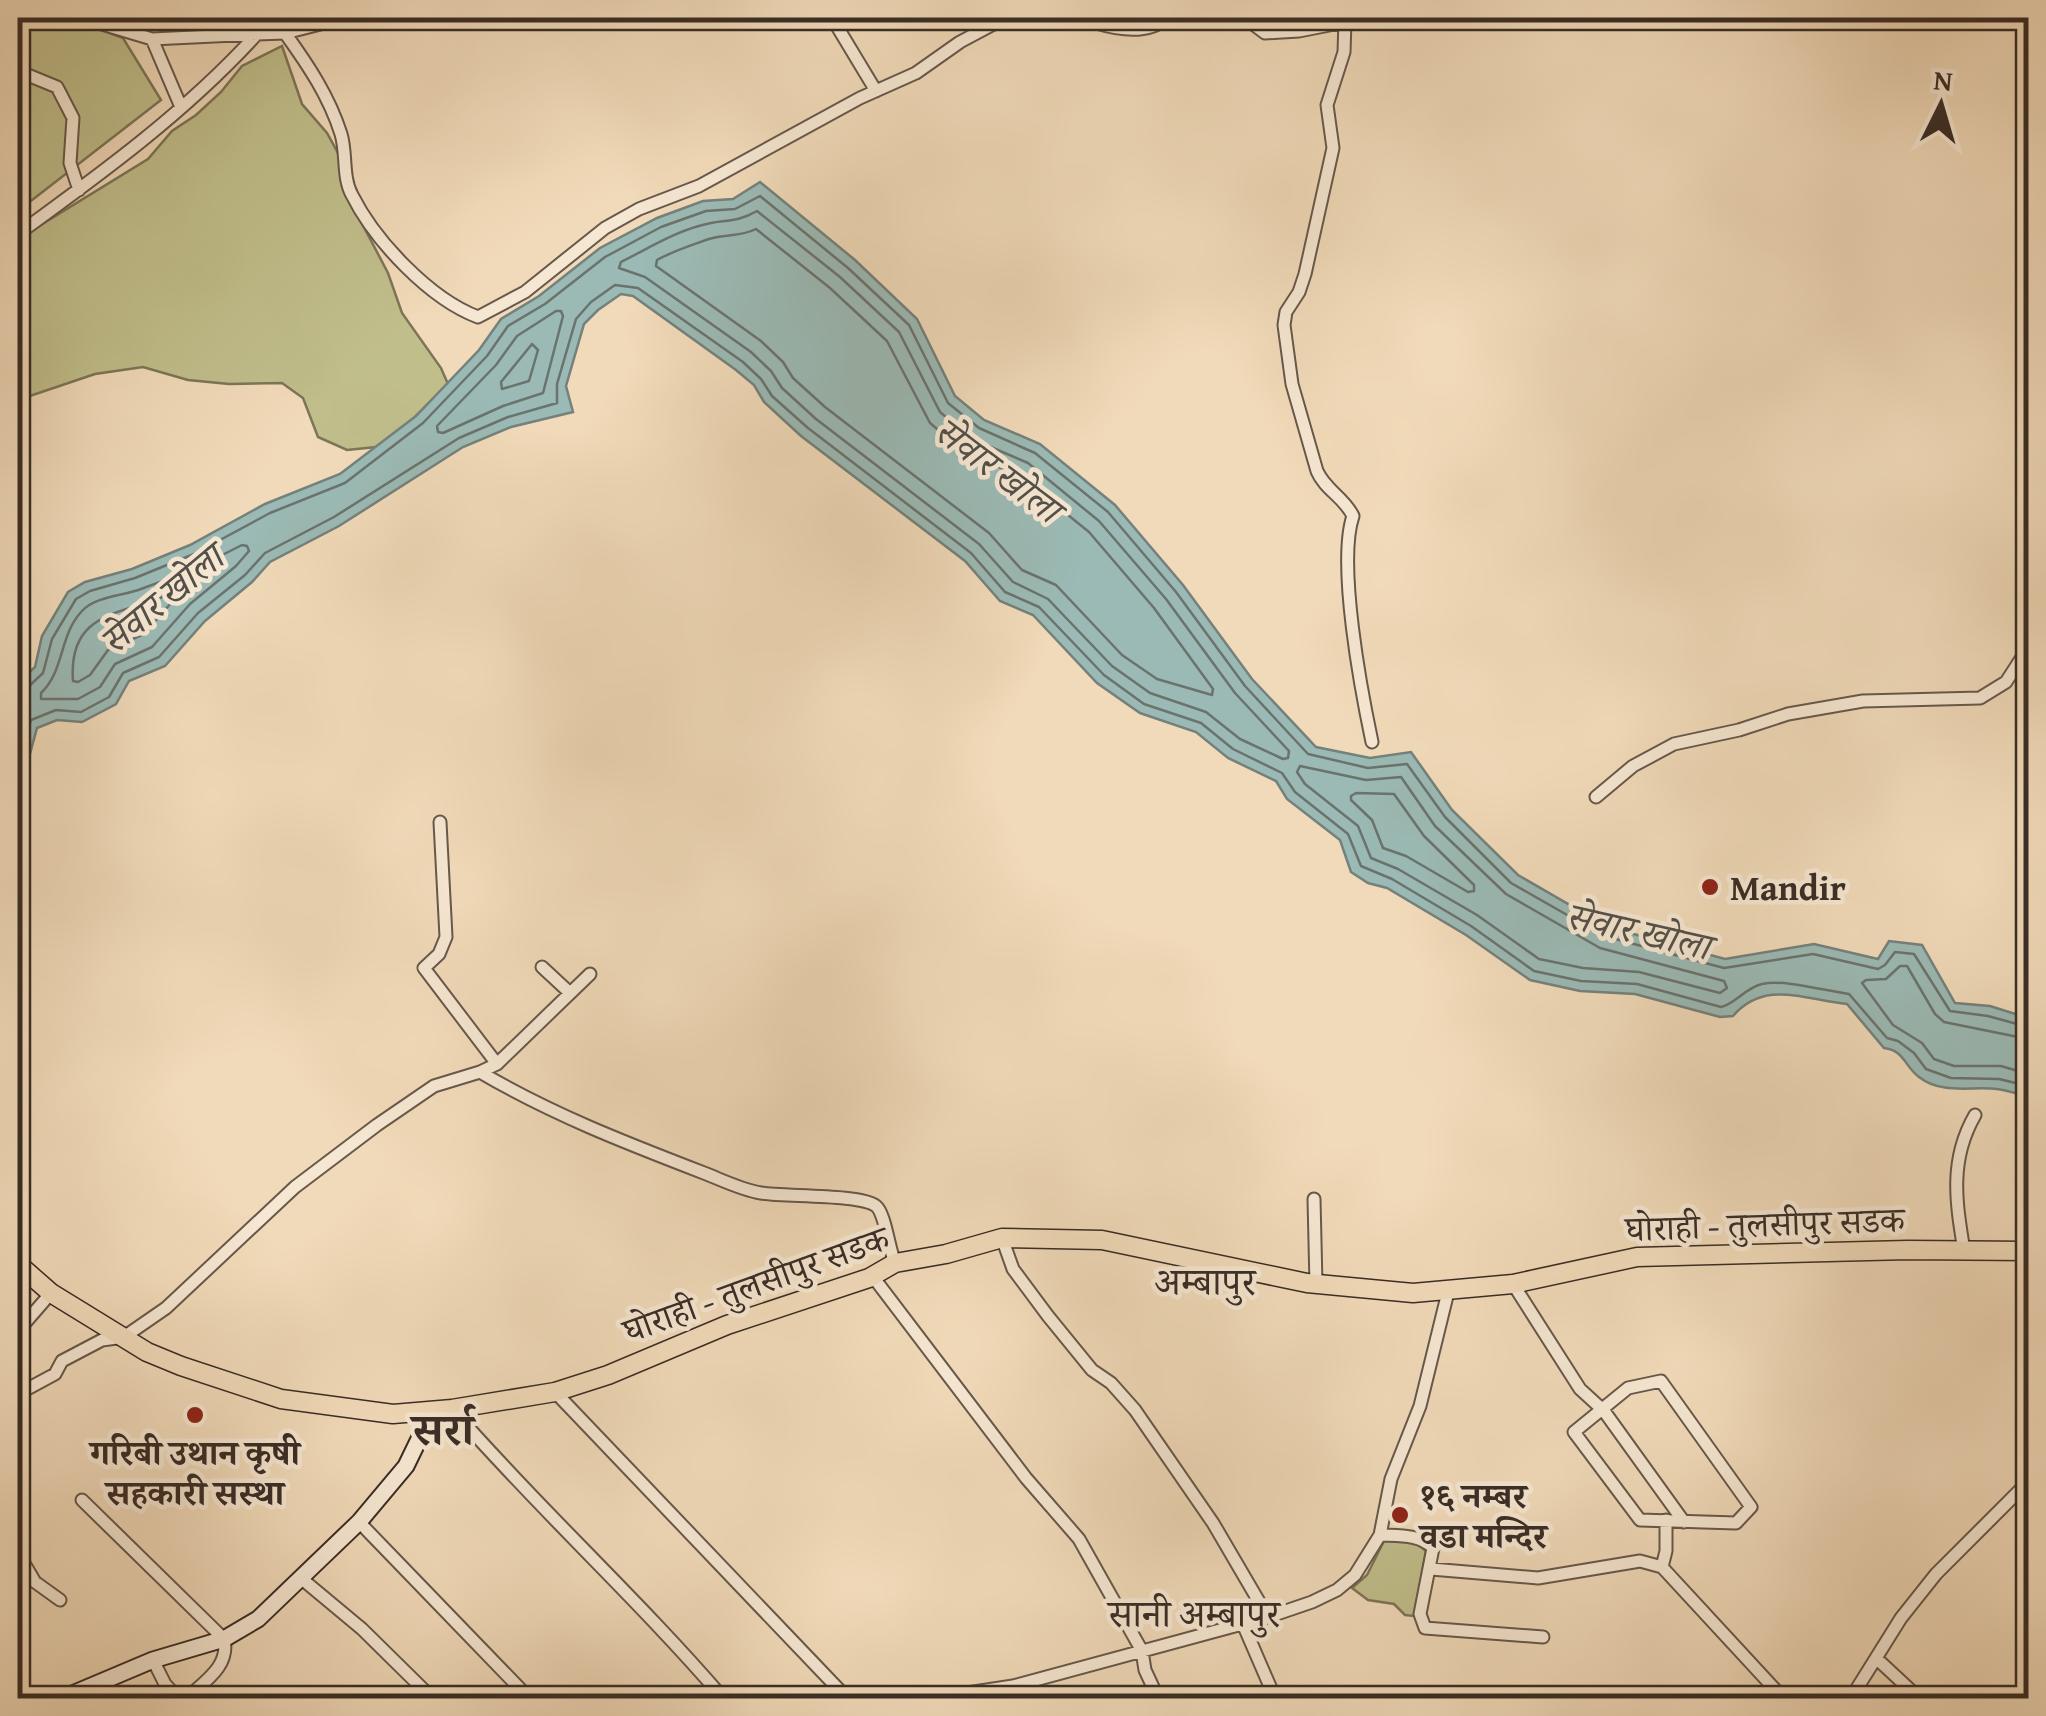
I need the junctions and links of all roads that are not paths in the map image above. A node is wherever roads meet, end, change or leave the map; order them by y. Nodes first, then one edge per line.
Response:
1 (82, 18) edge
2 (344, 18) edge
3 (832, 18) edge
4 (1005, 18) edge
5 (1080, 18) edge
6 (1168, 18) edge
7 (1245, 18) edge
8 (1366, 18) edge
9 (1792, 18) edge
10 (1806, 18) edge
11 (1345, 22) junction
12 (285, 32) junction
13 (256, 34) junction
14 (152, 39) junction
15 (18, 70) edge
16 (876, 91) junction
17 (181, 107) junction
18 (78, 190) junction
19 (18, 234) edge
20 (2028, 648) edge
21 (1372, 742) dead end
22 (1596, 797) dead end
23 (440, 822) dead end
24 (542, 967) dead end
25 (590, 974) dead end
26 (570, 993) junction
27 (497, 1064) junction
28 (480, 1072) junction
29 (1975, 1116) dead end
30 (1314, 1199) dead end
31 (1002, 1238) junction
32 (1964, 1251) junction
33 (2028, 1251) edge
34 (895, 1263) junction
35 (18, 1264) edge
36 (869, 1278) junction
37 (1316, 1284) junction
38 (1513, 1284) junction
39 (1448, 1292) junction
40 (51, 1293) junction
41 (18, 1331) edge
42 (124, 1337) junction
43 (554, 1392) junction
44 (18, 1394) edge
45 (1601, 1408) junction
46 (452, 1409) junction
47 (422, 1412) junction
48 (2028, 1482) edge
49 (82, 1500) dead end
50 (1666, 1520) junction
51 (359, 1522) junction
52 (1684, 1522) junction
53 (1380, 1534) junction
54 (18, 1560) edge
55 (1662, 1567) junction
56 (1431, 1569) junction
57 (302, 1579) junction
58 (60, 1600) dead end
59 (1268, 1616) junction
60 (1243, 1624) junction
61 (1542, 1636) dead end
62 (224, 1639) junction
63 (1142, 1651) junction
64 (1876, 1658) junction
65 (153, 1660) junction
66 (63, 1698) edge
67 (178, 1698) edge
68 (187, 1698) edge
69 (432, 1698) edge
70 (529, 1698) edge
71 (723, 1698) edge
72 (847, 1698) edge
73 (956, 1698) edge
74 (1158, 1698) edge
75 (1275, 1698) edge
76 (1783, 1698) edge
77 (1851, 1698) edge
78 (1918, 1698) edge

1 - 14 street
2 - 12 street
3 - 16 street
4 - 16 street
5 - 6 street
7 - 11 street
8 - 11 street
9 - 10 street
11 - 21 street
12 - 13 street
12 - 16 street
13 - 14 street
13 - 17 street
14 - 17 street
15 - 18 street
17 - 18 street
18 - 19 street
20 - 22 street
23 - 27 street
24 - 26 street
25 - 26 street
26 - 27 street
27 - 28 street
28 - 34 street
28 - 42 street
29 - 32 street
30 - 37 street
31 - 34 main road, घोराही - तुलसीपुर सडक
31 - 37 main road, घोराही - तुलसीपुर सडक
31 - 59 street
32 - 33 main road, घोराही - तुलसीपुर सडक
32 - 38 main road, घोराही - तुलसीपुर सडक
34 - 36 main road, घोराही - तुलसीपुर सडक
35 - 40 main road, घोराही - तुलसीपुर सडक
36 - 43 main road, घोराही - तुलसीपुर सडक
36 - 63 street
37 - 39 main road, घोराही - तुलसीपुर सडक
38 - 39 main road, घोराही - तुलसीपुर सडक
38 - 45 street
39 - 53 street
40 - 41 street
40 - 42 main road, घोराही - तुलसीपुर सडक
42 - 44 street
42 - 47 main road, घोराही - तुलसीपुर सडक
43 - 46 main road, घोराही - तुलसीपुर सडक
43 - 72 street
45 - 50 street
45 - 52 street
45 - 52 street
46 - 47 main road, घोराही - तुलसीपुर सडक
46 - 71 street
47 - 51 street
48 - 64 street
49 - 62 street
50 - 52 street
50 - 55 street
51 - 57 street
51 - 70 street
53 - 56 street
53 - 59 street
54 - 58 street
55 - 56 street
55 - 76 street
56 - 61 street
57 - 62 street
57 - 69 street
59 - 60 street
60 - 63 street
60 - 75 street
62 - 65 street
62 - 68 street
63 - 73 street
63 - 74 street
64 - 77 street
64 - 78 street
65 - 66 street
65 - 67 street

